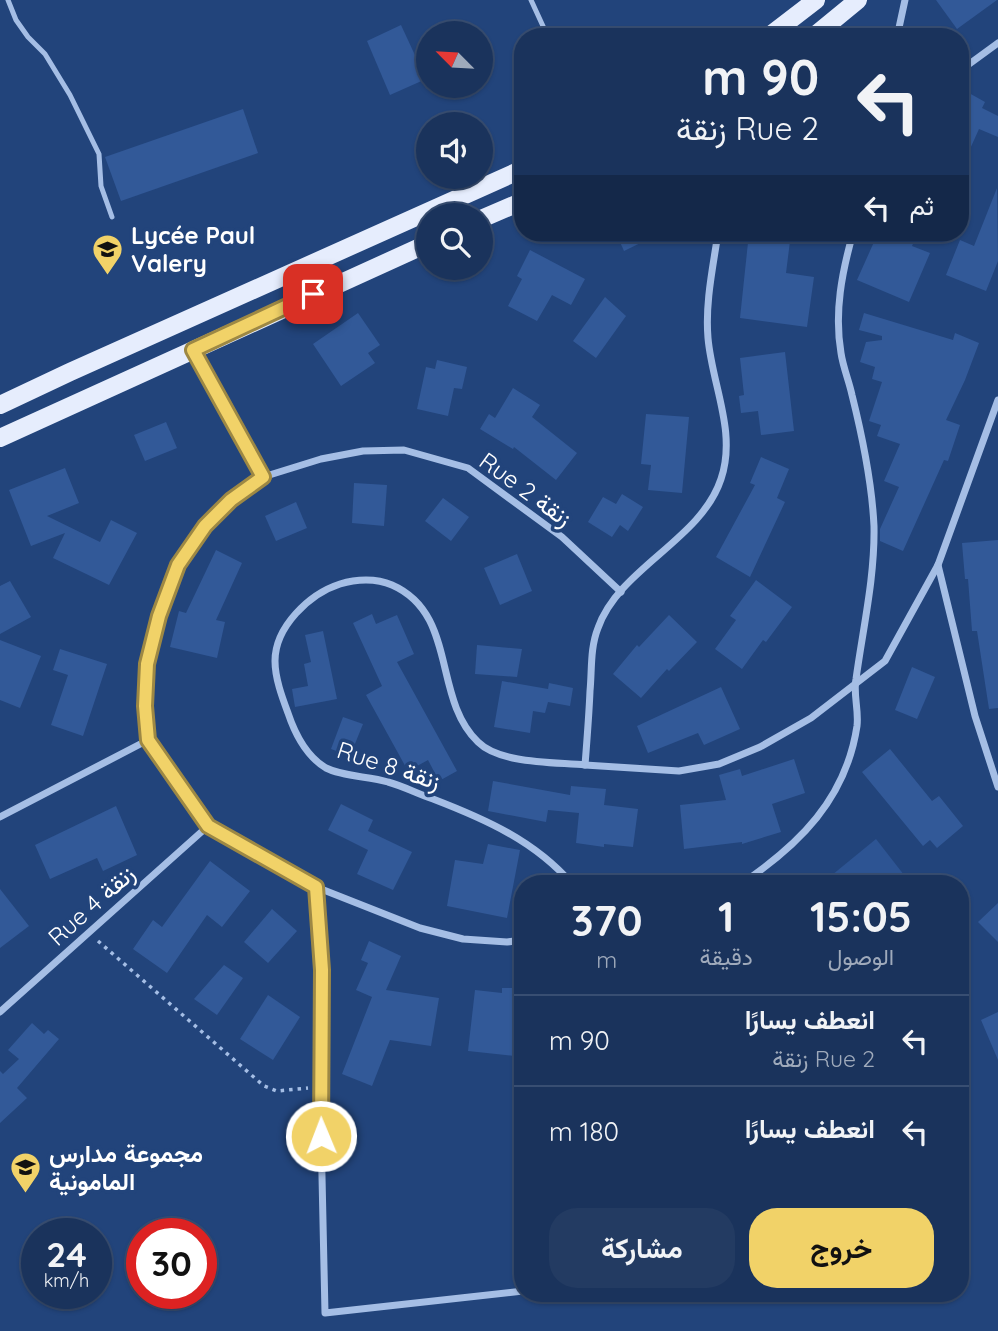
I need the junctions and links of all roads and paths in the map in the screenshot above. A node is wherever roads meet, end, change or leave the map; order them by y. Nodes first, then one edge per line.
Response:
1 (8, 0) edge
2 (531, 0) edge
3 (816, 0) edge
4 (859, 0) edge
5 (905, 0) edge
6 (544, 28) edge
7 (780, 28) edge
8 (824, 28) edge
9 (899, 28) edge
10 (998, 43) edge
11 (969, 64) edge
12 (514, 173) edge
13 (514, 205) edge
14 (493, 214) edge
15 (111, 217) dead end
16 (717, 242) edge
17 (850, 242) edge
18 (416, 249) edge
19 (193, 350) junction
20 (998, 400) edge
21 (0, 405) edge
22 (0, 438) edge
23 (263, 477) junction
24 (938, 565) junction
25 (621, 592) junction
26 (855, 683) junction
27 (148, 740) junction
28 (585, 765) junction
29 (998, 787) edge
30 (0, 817) edge
31 (208, 826) junction
32 (563, 875) edge
33 (754, 875) edge
34 (316, 887) junction
35 (89, 933) junction
36 (514, 941) edge
37 (0, 1012) edge
38 (320, 1085) junction
39 (514, 1292) edge

1 - 15 lane
2 - 6 lane
3 - 7 main road
4 - 8 main road
5 - 9 street
10 - 11 street
12 - 21 main road
13 - 14 main road
16 - 25 street
17 - 26 street
18 - 19 main road
19 - 22 main road
19 - 23 street
20 - 24 street, Rue 8 زنقة
23 - 25 street, Rue 2 زنقة
23 - 27 street, Rue 2 زنقة
24 - 26 street, Rue 8 زنقة
24 - 29 street
25 - 28 street
26 - 28 street, Rue 8 زنقة
26 - 33 street
27 - 30 street
27 - 31 street
28 - 32 street, Rue 8 زنقة
31 - 34 street
31 - 35 street, Rue 4 زنقة
34 - 36 street
34 - 38 street
35 - 37 street, Rue 4 زنقة
35 - 38 path
38 - 39 street

